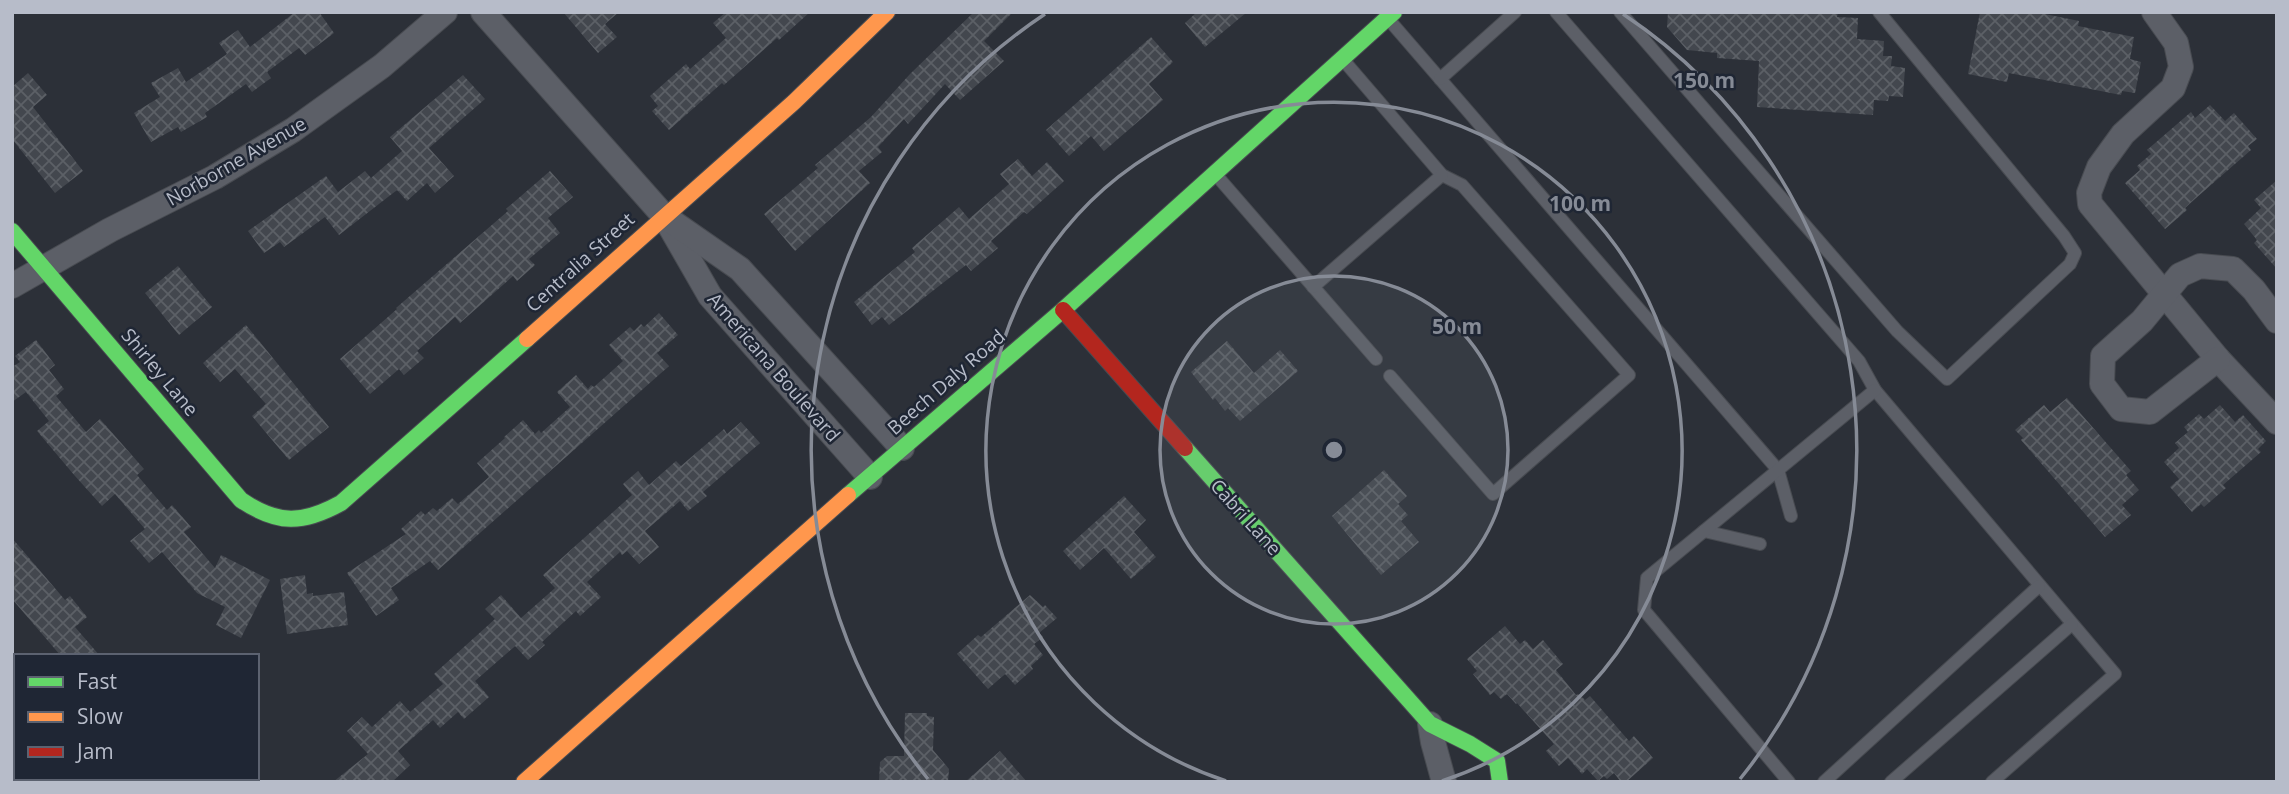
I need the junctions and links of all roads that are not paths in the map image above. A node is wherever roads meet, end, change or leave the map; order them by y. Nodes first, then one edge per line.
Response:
1 (445, 12) edge
2 (483, 12) edge
3 (887, 12) edge
4 (1515, 12) edge
5 (1556, 12) edge
6 (1620, 12) edge
7 (1879, 12) edge
8 (2154, 12) edge
9 (1391, 15) edge
10 (1342, 59) junction
11 (1440, 79) junction
12 (1214, 173) junction
13 (1442, 174) junction
14 (664, 216) junction
15 (12, 231) edge
16 (45, 269) junction
17 (12, 286) edge
18 (1313, 287) junction
19 (2165, 292) junction
20 (1063, 310) junction
21 (2277, 321) edge
22 (1376, 359) dead end
23 (2218, 359) junction
24 (1390, 376) dead end
25 (1875, 390) junction
26 (2277, 422) edge
27 (902, 448) junction
28 (1778, 470) junction
29 (870, 477) junction
30 (1791, 516) dead end
31 (288, 520) joint
32 (1704, 531) junction
33 (1760, 544) dead end
34 (2039, 586) junction
35 (2072, 624) junction
36 (1430, 724) junction
37 (524, 782) edge
38 (1444, 782) edge
39 (1500, 782) edge
40 (1789, 782) edge
41 (1824, 782) edge
42 (1891, 782) edge
43 (1992, 782) edge

1 - 16 street, Norborne Avenue
2 - 14 street, Americana Boulevard
3 - 14 street, Centralia Street
4 - 11 lane
5 - 25 lane
6 - 7 lane
8 - 19 street
9 - 10 street, Beech Daly Road
9 - 11 lane
10 - 12 street, Beech Daly Road
10 - 13 lane
11 - 28 lane
12 - 18 lane
12 - 20 street, Beech Daly Road
13 - 18 lane
13 - 24 lane
14 - 27 street, Americana Boulevard
14 - 29 street, Americana Boulevard
14 - 31 street, Centralia Street
15 - 16 street, Shirley Lane
16 - 17 street, Norborne Avenue
16 - 31 street, Shirley Lane
18 - 22 lane
19 - 21 street
19 - 23 street
19 - 23 street
20 - 27 street, Beech Daly Road
20 - 36 street, Cabri Lane
23 - 26 street
25 - 28 lane
25 - 34 lane
27 - 29 street, Beech Daly Road
28 - 30 lane
28 - 32 lane
29 - 37 street, Beech Daly Road
32 - 33 lane
32 - 40 lane
34 - 35 lane
34 - 41 lane
35 - 42 lane
35 - 43 lane
36 - 38 street, Cabri Lane
36 - 39 street, Cabri Lane

